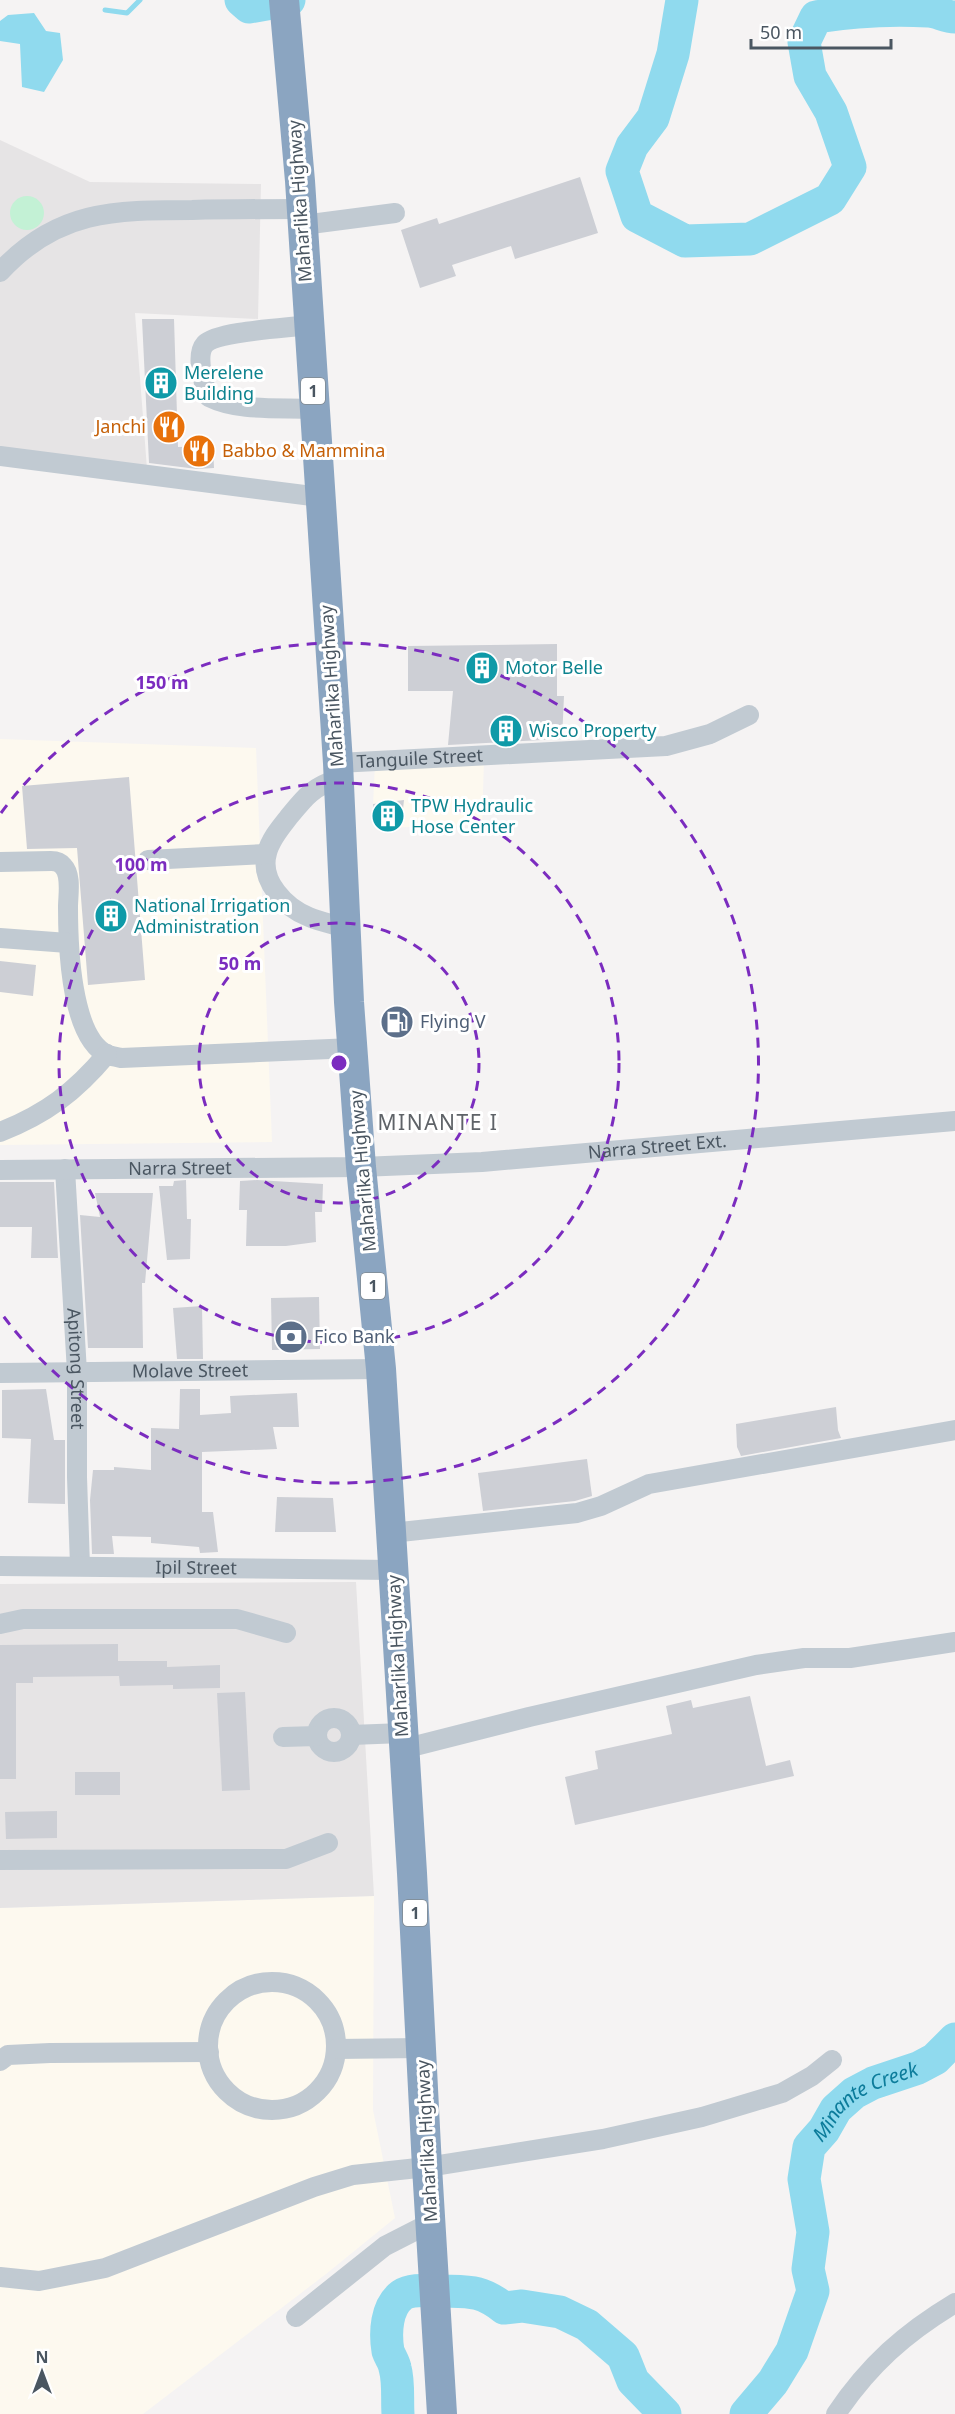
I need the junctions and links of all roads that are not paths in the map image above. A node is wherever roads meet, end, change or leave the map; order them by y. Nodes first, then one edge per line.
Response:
1 (284, 0) edge
2 (395, 213) dead end
3 (302, 217) junction
4 (0, 272) edge
5 (309, 325) junction
6 (314, 409) junction
7 (0, 456) edge
8 (320, 497) junction
9 (749, 715) dead end
10 (338, 771) junction
11 (266, 854) junction
12 (148, 860) dead end
13 (0, 862) edge
14 (345, 928) junction
15 (0, 938) edge
16 (68, 942) junction
17 (353, 1048) junction
18 (107, 1054) junction
19 (955, 1121) edge
20 (0, 1132) edge
21 (361, 1167) junction
22 (65, 1169) junction
23 (0, 1170) edge
24 (381, 1369) junction
25 (77, 1372) junction
26 (0, 1373) edge
27 (955, 1430) edge
28 (391, 1533) junction
29 (0, 1566) edge
30 (80, 1566) junction
31 (393, 1570) junction
32 (0, 1624) edge
33 (286, 1633) dead end
34 (955, 1642) edge
35 (283, 1737) dead end
36 (403, 1741) junction
37 (328, 1843) dead end
38 (0, 1860) edge
39 (422, 2048) junction
40 (336, 2049) junction
41 (208, 2052) junction
42 (832, 2060) dead end
43 (0, 2061) edge
44 (427, 2167) junction
45 (430, 2223) junction
46 (0, 2277) edge
47 (955, 2303) edge
48 (296, 2317) dead end
49 (442, 2414) edge
50 (836, 2414) edge

1 - 3 highway, Maharlika Highway / 1
2 - 3 street
3 - 4 street
3 - 5 highway, Maharlika Highway / 1
5 - 6 highway, Maharlika Highway / 1
5 - 6 street
6 - 8 highway, Maharlika Highway / 1
7 - 8 street
8 - 10 highway, Maharlika Highway / 1
9 - 10 street, Tanguile Street
10 - 11 street
10 - 14 highway, Maharlika Highway / 1
11 - 12 street
11 - 14 street
13 - 16 street
14 - 17 highway, Maharlika Highway / 1
15 - 16 street
16 - 18 street
17 - 18 street
17 - 21 highway, Maharlika Highway / 1
18 - 20 street
19 - 21 street, Narra Street Ext.
21 - 22 street, Narra Street
21 - 24 highway, Maharlika Highway / 1
22 - 23 street, Narra Street
22 - 25 street, Apitong Street
24 - 25 street, Molave Street
24 - 28 highway, Maharlika Highway / 1
25 - 26 street, Molave Street
25 - 30 street, Apitong Street
27 - 28 street
28 - 31 highway, Maharlika Highway / 1
29 - 30 street, Ipil Street
30 - 31 street, Ipil Street
31 - 36 highway, Maharlika Highway / 1
32 - 33 street
34 - 36 street
35 - 36 street
36 - 39 highway, Maharlika Highway / 1
37 - 38 street
39 - 40 street
39 - 44 highway, Maharlika Highway / 1
40 - 41 street
40 - 41 street
41 - 43 street
42 - 44 street
44 - 45 highway, Maharlika Highway / 1
44 - 46 street
45 - 48 street
45 - 49 highway, Maharlika Highway / 1
47 - 50 street

